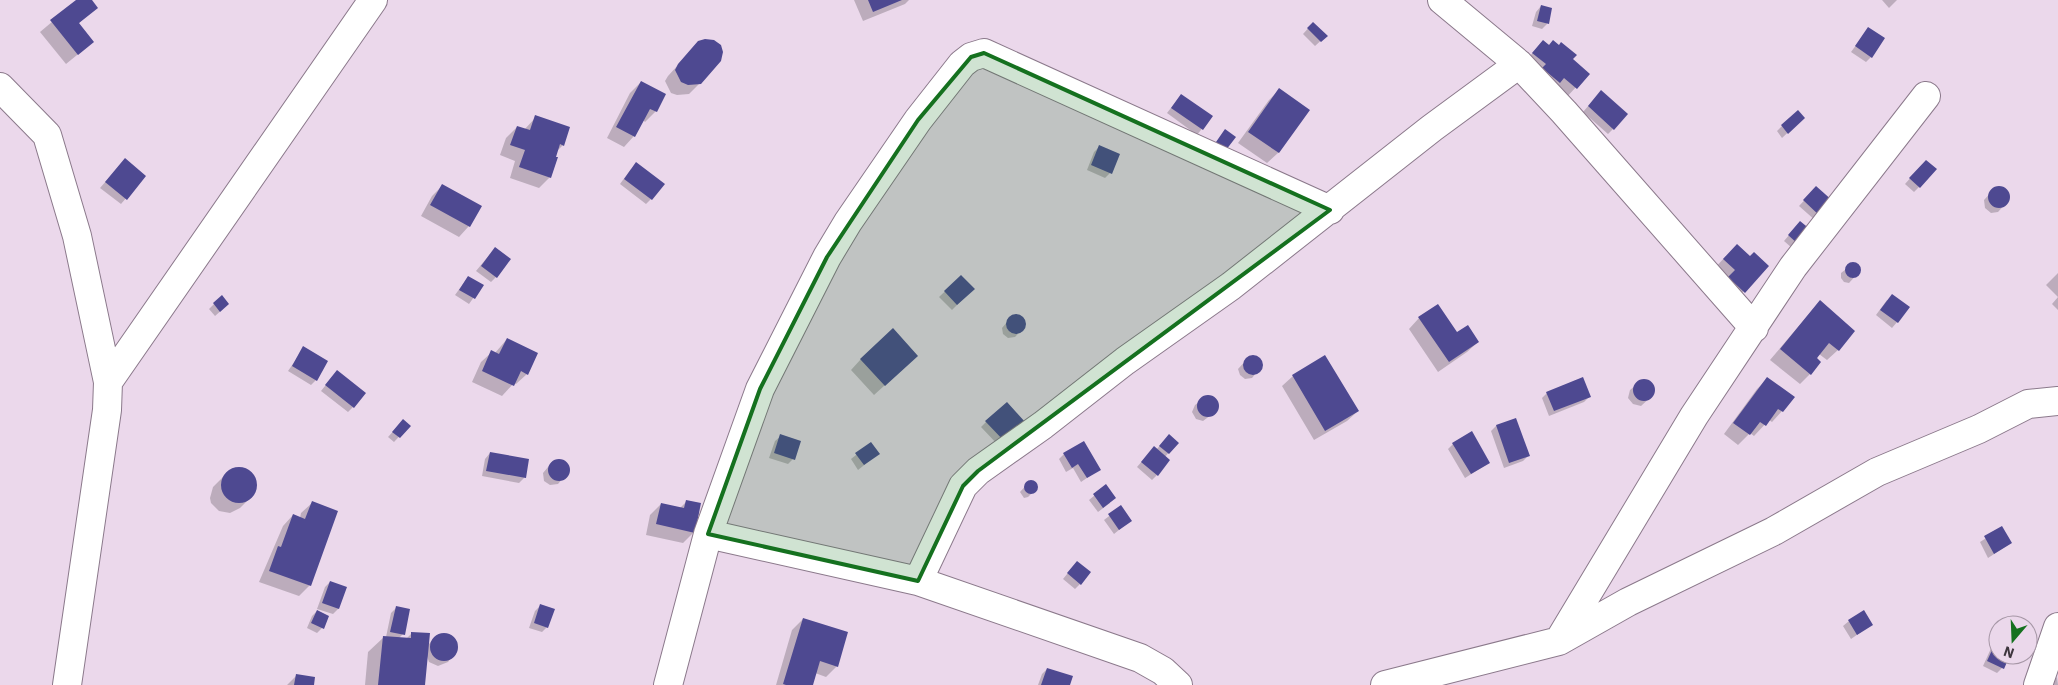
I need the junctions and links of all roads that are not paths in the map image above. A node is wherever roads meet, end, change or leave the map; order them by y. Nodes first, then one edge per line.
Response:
1 (373, 0) edge
2 (1442, 0) edge
3 (1519, 64) junction
4 (3, 94) edge
5 (1926, 96) dead end
6 (1330, 210) junction
7 (1754, 328) junction
8 (108, 382) junction
9 (2058, 401) edge
10 (708, 534) junction
11 (918, 581) junction
12 (2058, 627) edge
13 (1559, 641) junction
14 (68, 685) edge
15 (668, 685) edge
16 (1178, 685) edge
17 (1386, 685) edge
18 (2038, 685) edge

1 - 8 street
2 - 3 street
3 - 6 street
3 - 7 street
4 - 8 street
5 - 7 street
6 - 10 street
6 - 11 street
7 - 13 street
8 - 14 street
9 - 13 street
10 - 11 street
10 - 15 street
11 - 16 street
12 - 18 street
13 - 17 street

